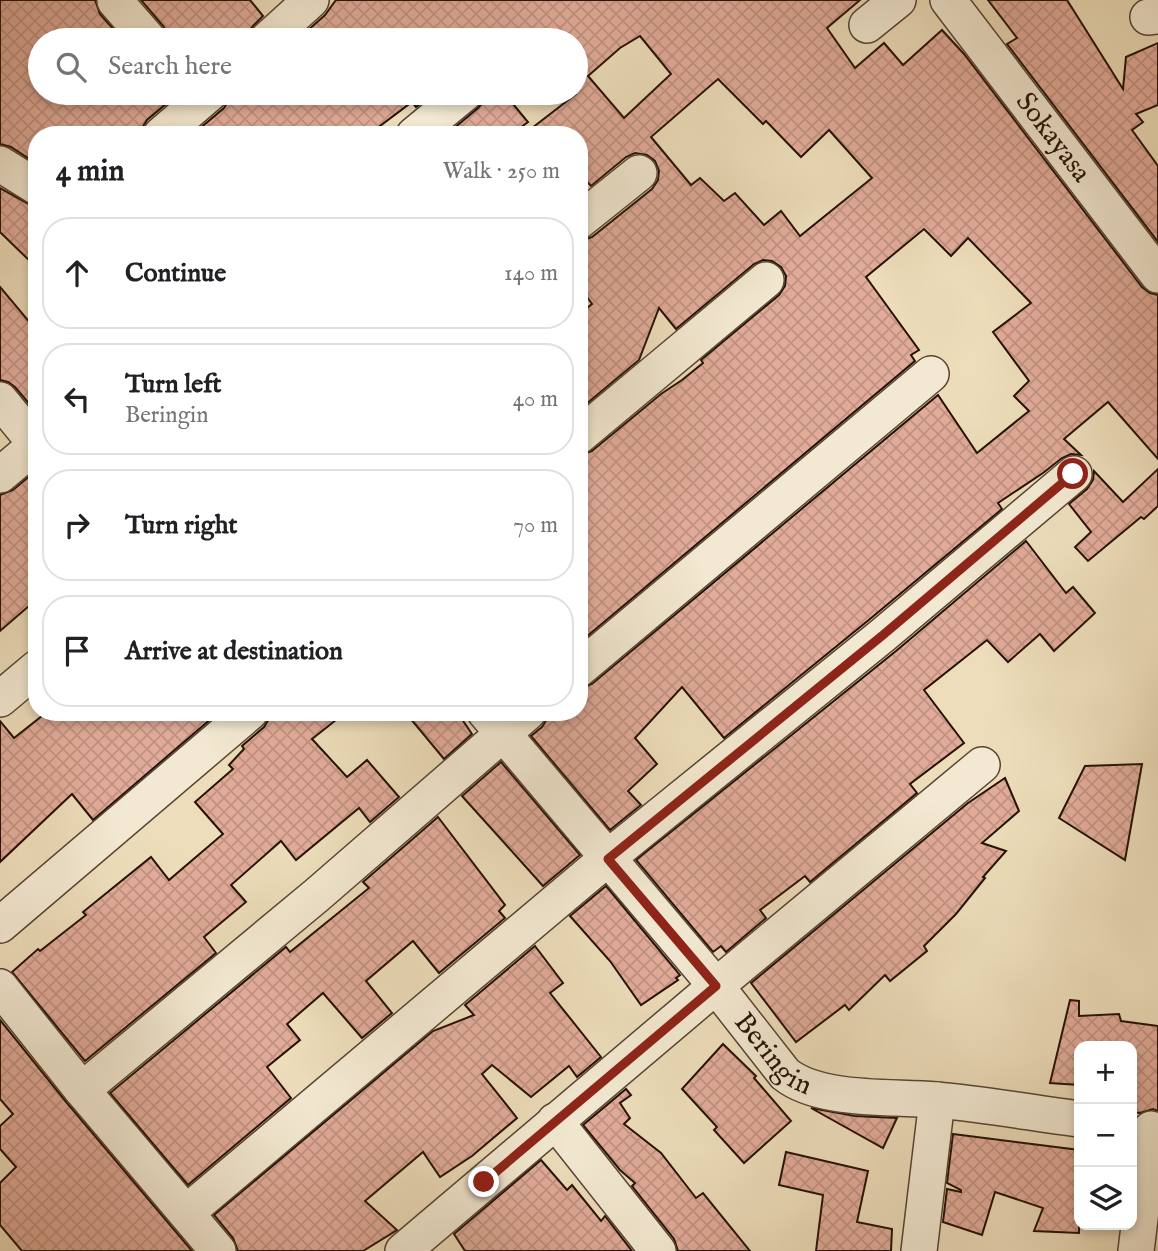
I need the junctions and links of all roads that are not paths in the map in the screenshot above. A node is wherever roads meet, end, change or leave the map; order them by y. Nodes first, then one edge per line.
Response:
1 (311, 0) edge
2 (898, 0) edge
3 (948, 0) edge
4 (116, 1) edge
5 (867, 25) dead end
6 (139, 28) edge
7 (280, 28) edge
8 (191, 105) edge
9 (451, 105) edge
10 (169, 126) edge
11 (425, 126) edge
12 (0, 164) edge
13 (639, 173) dead end
14 (28, 181) edge
15 (588, 214) edge
16 (1158, 275) edge
17 (766, 280) dead end
18 (931, 374) dead end
19 (0, 400) edge
20 (588, 428) edge
21 (28, 433) edge
22 (28, 452) edge
23 (1073, 474) dead end
24 (0, 475) edge
25 (588, 661) edge
26 (28, 676) edge
27 (0, 699) edge
28 (239, 721) edge
29 (503, 721) edge
30 (506, 721) edge
31 (982, 765) dead end
32 (608, 859) junction
33 (0, 925) edge
34 (716, 986) junction
35 (0, 987) edge
36 (82, 1090) junction
37 (937, 1100) junction
38 (1074, 1118) edge
39 (555, 1121) junction
40 (1147, 1128) edge
41 (186, 1213) junction
42 (424, 1244) edge
43 (218, 1251) edge
44 (658, 1251) edge
45 (919, 1251) edge
46 (1136, 1251) edge

1 - 7 street
2 - 5 street
3 - 16 street, Sokayasa
4 - 6 street
8 - 10 street
9 - 11 street
12 - 14 street
13 - 15 street
17 - 20 street
18 - 25 street
19 - 21 street
22 - 24 street
23 - 32 street
26 - 27 street
28 - 33 street
29 - 36 street
30 - 32 street, Beringin
31 - 34 street
32 - 34 street, Beringin
32 - 41 street
34 - 37 street, Beringin
34 - 39 street
35 - 36 street
36 - 41 street
37 - 38 street, Beringin
37 - 45 street
39 - 42 street
39 - 44 street
40 - 46 street
41 - 43 street

